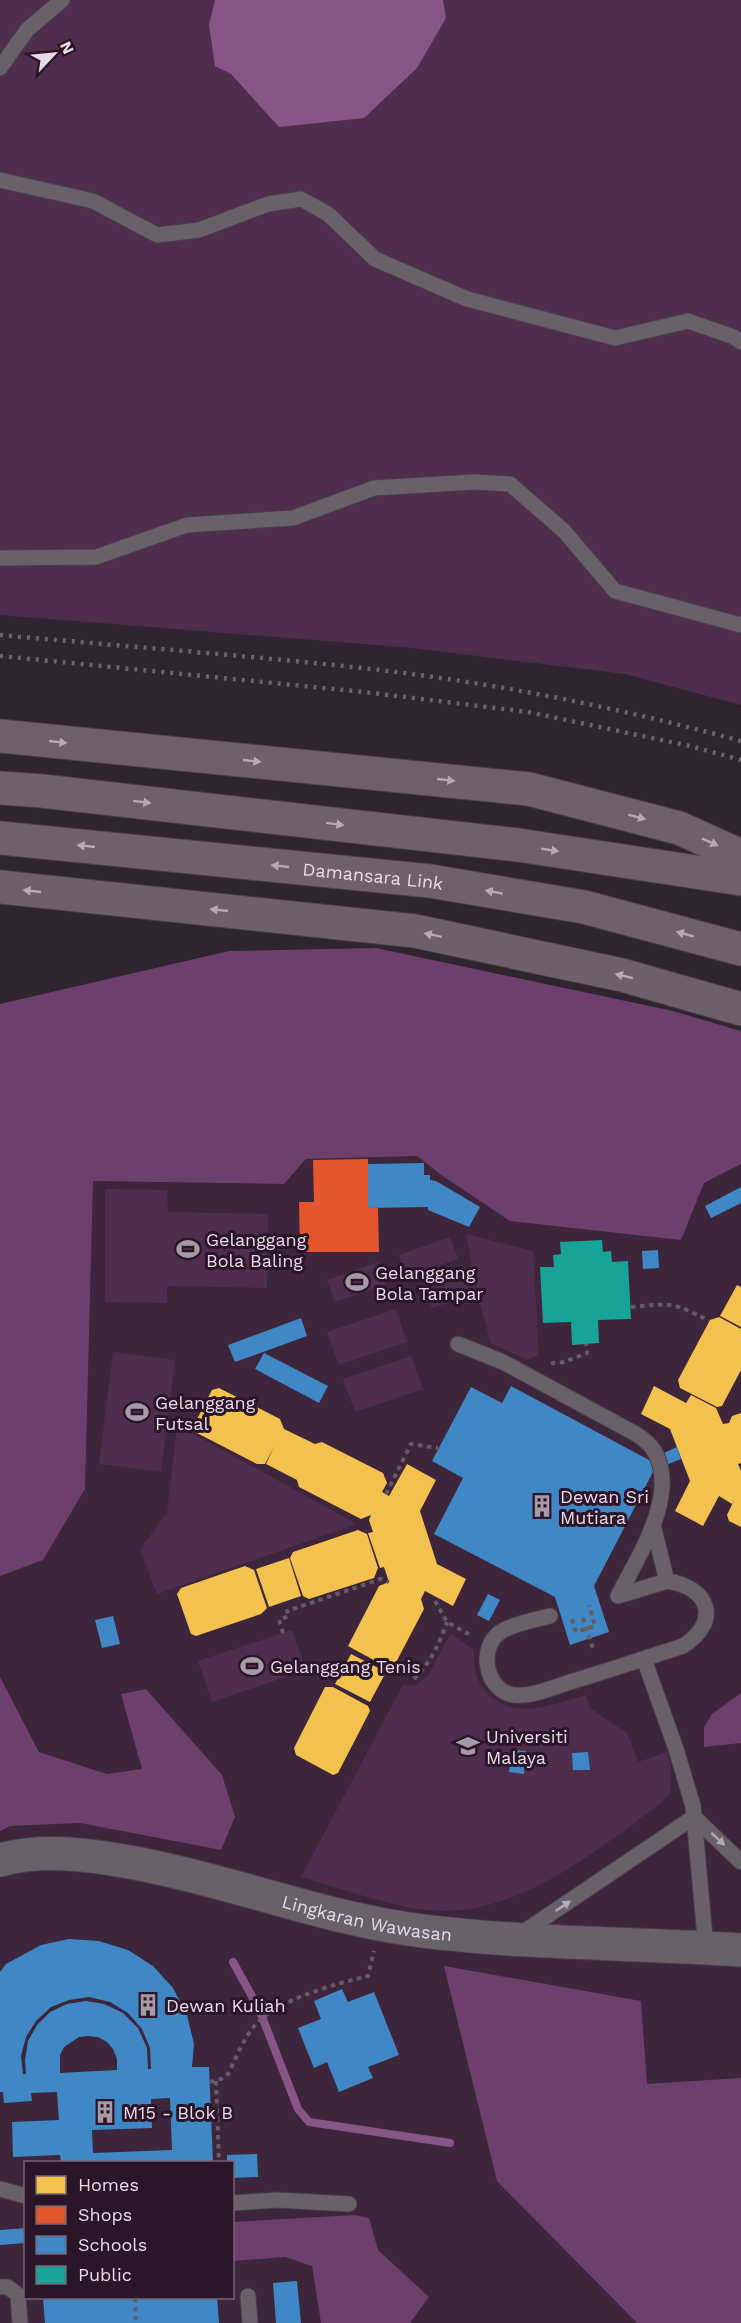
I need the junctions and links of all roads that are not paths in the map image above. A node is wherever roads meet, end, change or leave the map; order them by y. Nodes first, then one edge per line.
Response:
1 (62, 0) edge
2 (0, 68) edge
3 (0, 180) edge
4 (741, 342) edge
5 (0, 558) edge
6 (741, 625) edge
7 (0, 736) edge
8 (0, 788) edge
9 (0, 838) edge
10 (741, 856) edge
11 (741, 879) edge
12 (0, 888) edge
13 (741, 949) edge
14 (741, 1009) edge
15 (458, 1344) dead end
16 (653, 1525) junction
17 (667, 1581) junction
18 (550, 1616) dead end
19 (644, 1659) junction
20 (694, 1817) junction
21 (0, 1860) edge
22 (741, 1862) edge
23 (514, 1939) junction
24 (706, 1948) junction
25 (741, 1950) edge
26 (0, 2189) edge
27 (24, 2195) edge
28 (234, 2203) edge
29 (349, 2204) dead end
30 (0, 2287) edge
31 (248, 2296) dead end
32 (20, 2323) edge
33 (250, 2323) edge

1 - 2 lane
3 - 4 lane
5 - 6 lane
7 -> 10 highway
8 -> 11 highway
13 -> 9 highway, Damansara Link
14 -> 12 main road
15 - 16 lane
16 - 17 lane
16 - 17 lane
17 - 19 lane
18 - 19 lane
19 - 20 lane
20 -> 22 lane
23 -> 20 lane
20 - 24 lane
21 - 23 street, Lingkaran Wawasan
23 - 24 street, Lingkaran Wawasan
24 - 25 street, Lingkaran Wawasan
26 - 27 lane
28 - 29 lane
30 - 32 lane
31 - 33 lane

